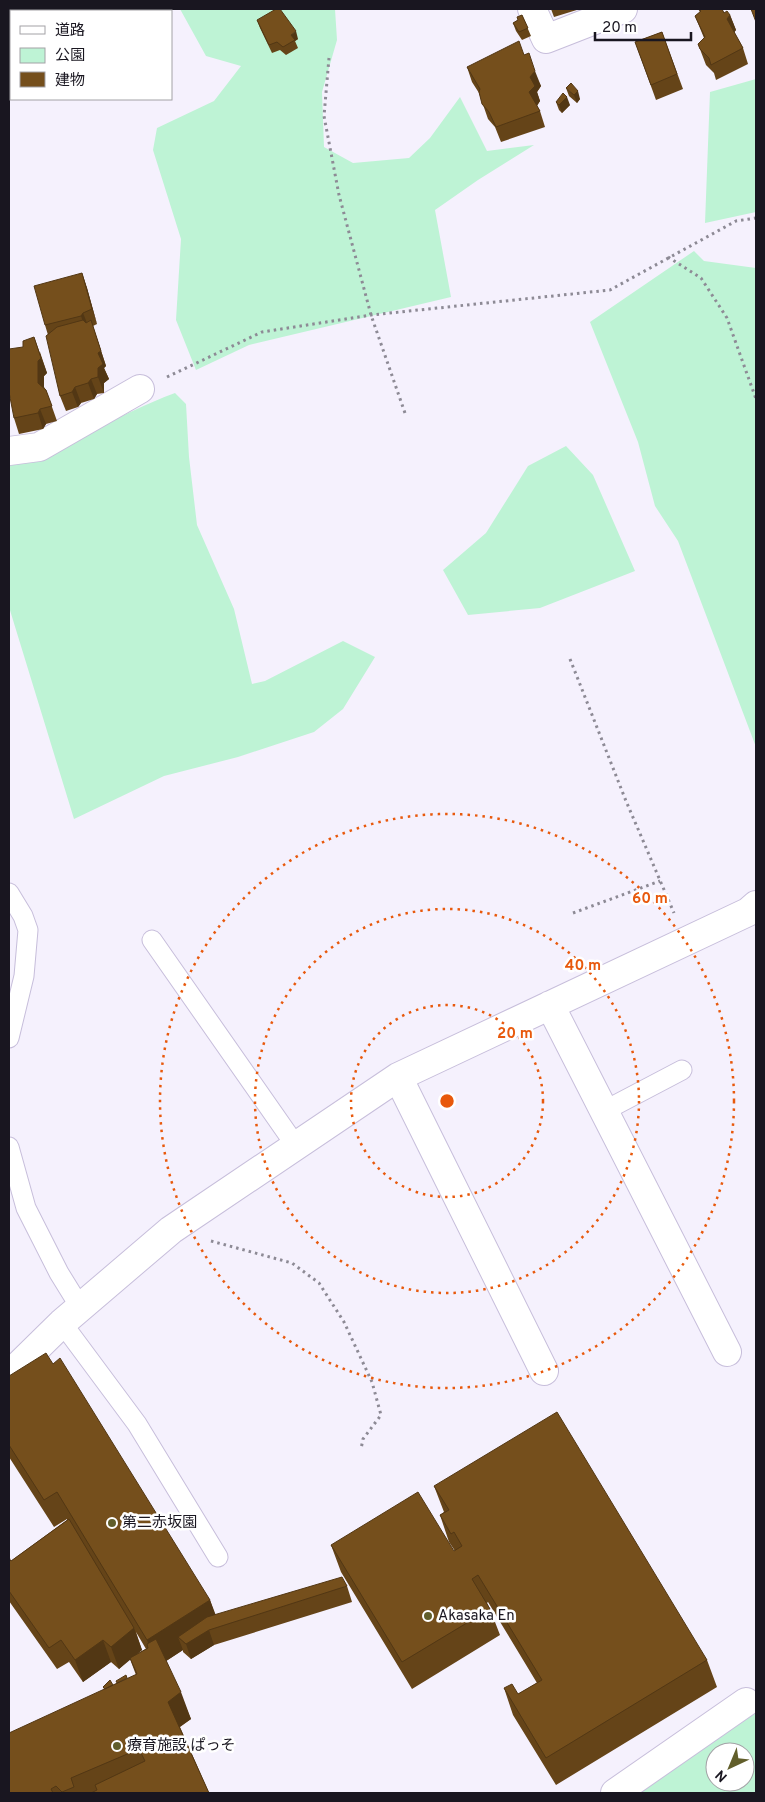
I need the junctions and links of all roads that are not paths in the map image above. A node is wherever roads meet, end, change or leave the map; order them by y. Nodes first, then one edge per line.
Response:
1 (532, 9) edge
2 (623, 9) edge
3 (140, 389) road end
4 (9, 451) edge
5 (9, 893) edge
6 (756, 905) edge
7 (152, 940) dead end
8 (550, 1005) junction
9 (9, 1038) edge
10 (682, 1070) dead end
11 (398, 1077) junction
12 (604, 1111) junction
13 (296, 1146) junction
14 (9, 1147) edge
15 (71, 1315) junction
16 (727, 1352) dead end
17 (544, 1371) dead end
18 (9, 1375) edge
19 (218, 1557) dead end
20 (751, 1700) edge
21 (614, 1793) edge

1 - 2 street
3 - 4 street
5 - 9 lane
6 - 8 street
7 - 13 lane
8 - 11 street
8 - 12 street
10 - 12 lane
11 - 13 street
11 - 17 street
12 - 16 street
13 - 15 street
14 - 15 lane
15 - 18 street
15 - 19 lane
20 - 21 street

